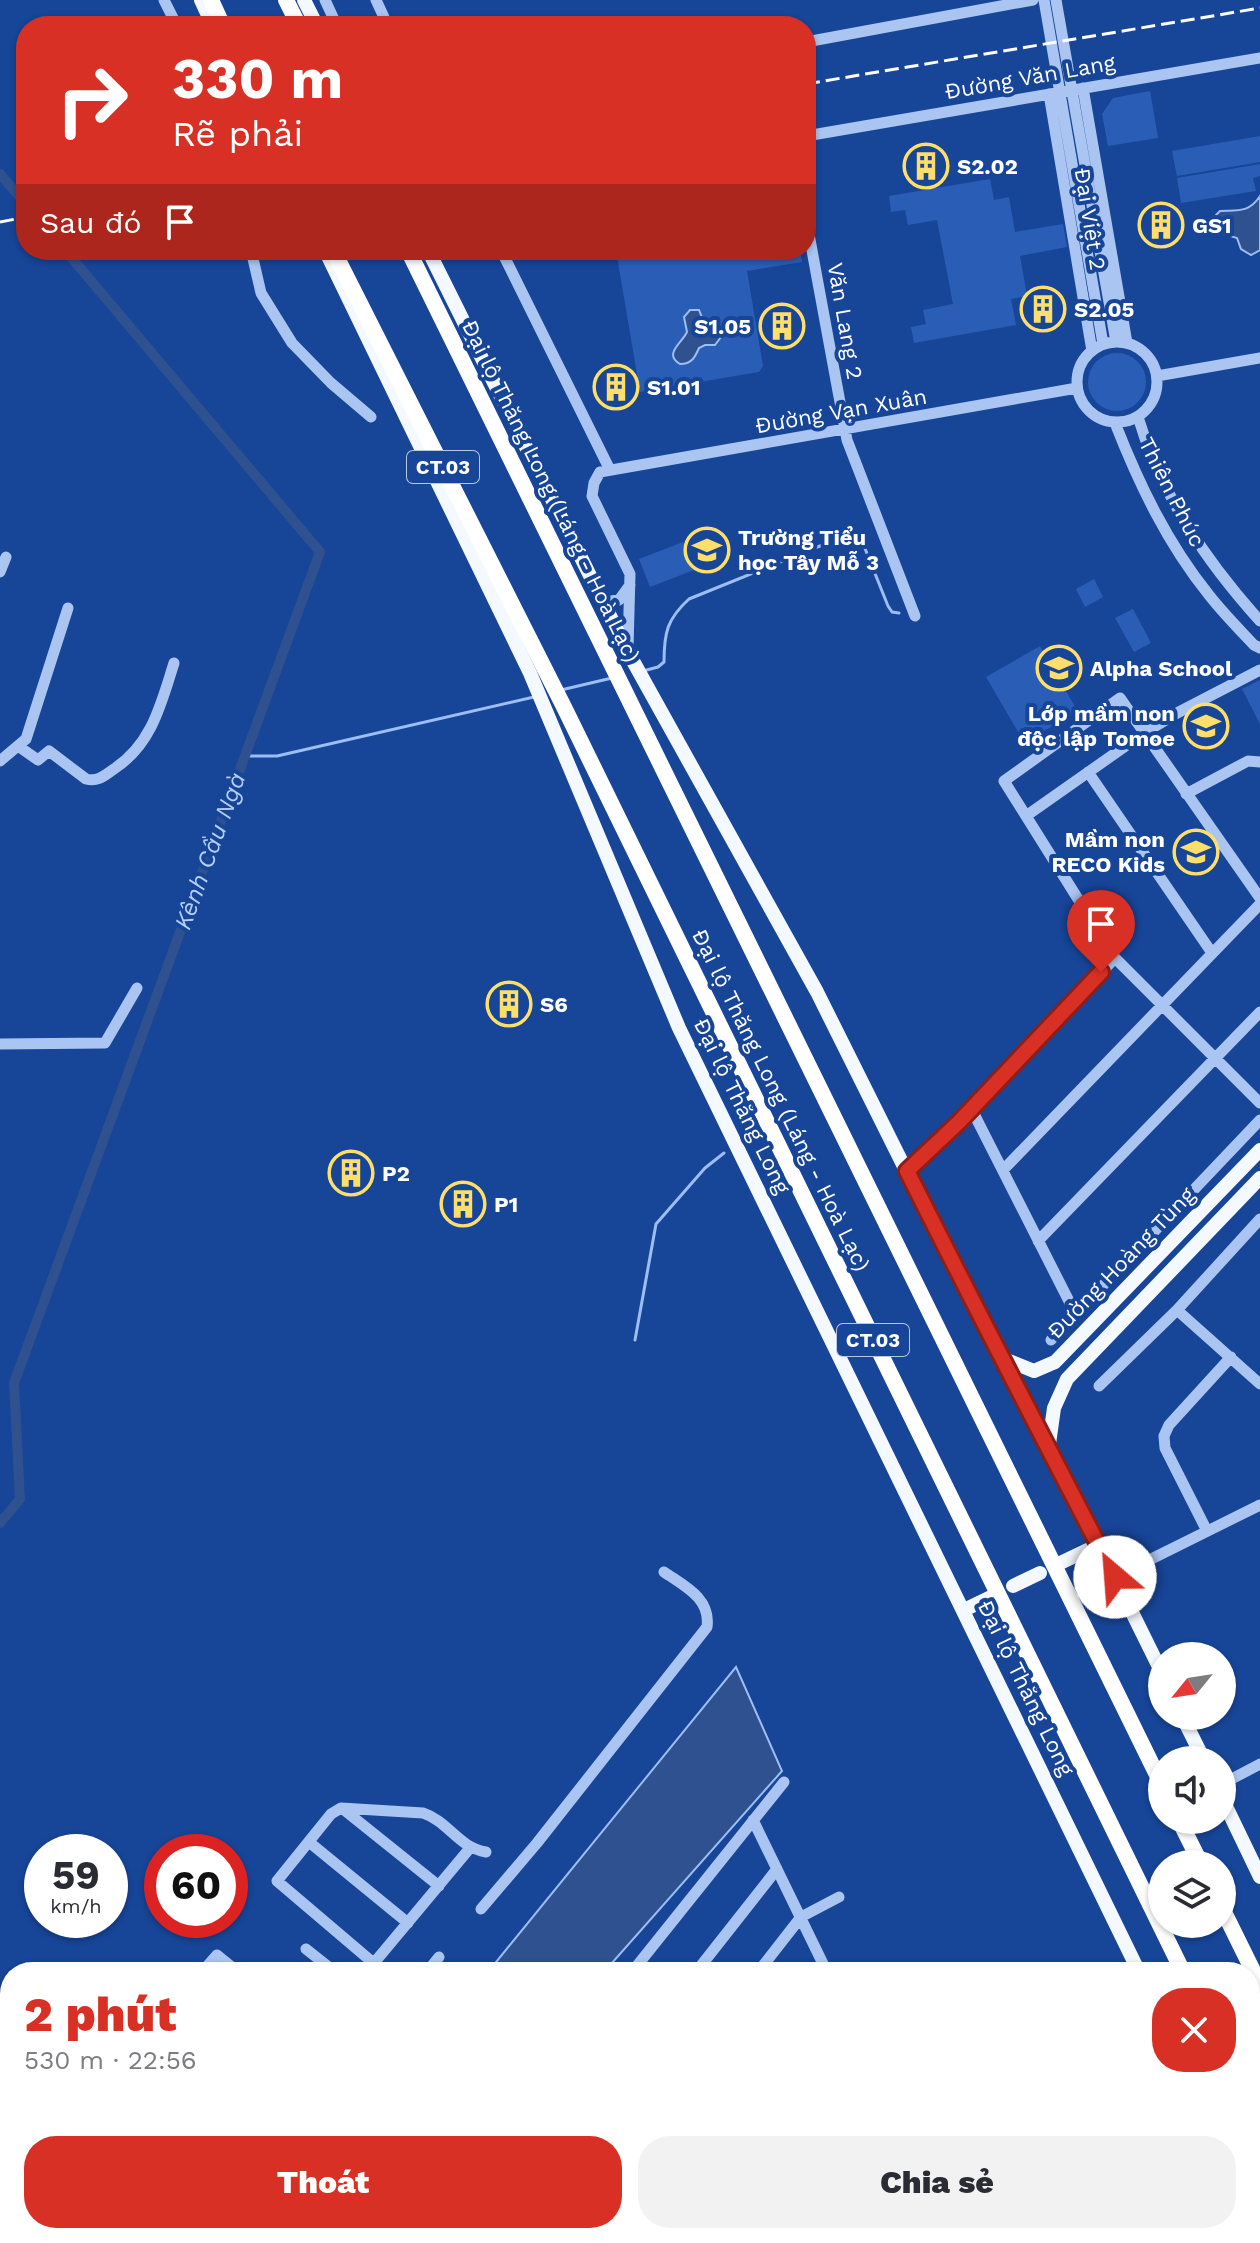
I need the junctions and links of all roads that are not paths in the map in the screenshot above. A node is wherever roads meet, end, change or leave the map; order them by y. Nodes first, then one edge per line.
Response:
1 (1030, 0) edge
2 (1044, 0) edge
3 (1056, 0) edge
4 (816, 40) edge
5 (1260, 58) edge
6 (1083, 88) junction
7 (1049, 94) junction
8 (816, 134) edge
9 (253, 260) edge
10 (330, 260) edge
11 (338, 260) edge
12 (413, 260) edge
13 (433, 260) edge
14 (506, 260) edge
15 (814, 260) edge
16 (1104, 310) junction
17 (1115, 343) junction
18 (1092, 351) junction
19 (1260, 358) edge
20 (1157, 376) junction
21 (1077, 388) junction
22 (371, 417) dead end
23 (1138, 417) junction
24 (1115, 423) junction
25 (844, 430) junction
26 (610, 470) junction
27 (6, 557) dead end
28 (0, 572) edge
29 (630, 584) junction
30 (602, 602) junction
31 (68, 608) dead end
32 (915, 616) dead end
33 (1260, 621) edge
34 (1260, 648) edge
35 (628, 654) junction
36 (174, 663) dead end
37 (1260, 670) edge
38 (1144, 733) junction
39 (0, 744) edge
40 (15, 748) junction
41 (0, 761) edge
42 (1260, 762) edge
43 (1088, 772) junction
44 (1186, 794) junction
45 (1026, 816) junction
46 (1260, 901) edge
47 (1212, 953) junction
48 (1115, 958) junction
49 (137, 988) dead end
50 (1162, 1005) junction
51 (1260, 1012) edge
52 (0, 1044) edge
53 (1216, 1058) junction
54 (1260, 1103) edge
55 (971, 1108) junction
56 (1260, 1120) edge
57 (1260, 1150) edge
58 (1003, 1170) junction
59 (907, 1171) junction
60 (1260, 1178) edge
61 (1260, 1219) edge
62 (1038, 1241) junction
63 (1177, 1310) junction
64 (1075, 1313) junction
65 (1051, 1340) dead end
66 (999, 1357) junction
67 (1231, 1357) junction
68 (1260, 1384) edge
69 (1099, 1386) dead end
70 (1048, 1446) junction
71 (1260, 1505) edge
72 (1207, 1531) junction
73 (1098, 1545) junction
74 (1056, 1565) dead end
75 (664, 1572) dead end
76 (1040, 1573) dead end
77 (1115, 1577) junction
78 (1013, 1586) dead end
79 (993, 1596) dead end
80 (964, 1610) junction
81 (1148, 1644) edge
82 (1148, 1757) edge
83 (1260, 1764) edge
84 (1236, 1777) edge
85 (784, 1782) dead end
86 (343, 1809) junction
87 (753, 1820) junction
88 (1236, 1827) edge
89 (309, 1842) junction
90 (470, 1848) junction
91 (486, 1852) dead end
92 (777, 1869) junction
93 (1260, 1877) edge
94 (439, 1886) junction
95 (839, 1897) dead end
96 (481, 1909) dead end
97 (801, 1917) junction
98 (408, 1923) junction
99 (1236, 1936) edge
100 (306, 1949) dead end
101 (439, 1957) dead end
102 (211, 1962) edge
103 (226, 1962) edge
104 (322, 1962) edge
105 (373, 1962) edge
106 (375, 1962) edge
107 (435, 1962) edge
108 (640, 1962) edge
109 (704, 1962) edge
110 (766, 1962) edge
111 (822, 1962) edge
112 (1134, 1962) edge
113 (1178, 1962) edge
114 (1249, 1962) edge

1 - 4 street
2 - 16 street
3 - 16 street
5 - 6 street, Đường Văn Lang
6 - 7 street, Đường Văn Lang
6 - 17 street, Đại Việt 2
7 - 8 street, Đường Văn Lang
7 - 18 street, Đại Việt 2
9 - 22 street
10 - 80 main road, Đại lộ Thăng Long
11 - 113 highway, Đại lộ Thăng Long (Láng - Hoà Lạc) / CT.03
12 - 82 highway, Đại lộ Thăng Long (Láng - Hoà Lạc) / CT.03
13 - 30 main road
14 - 26 street
15 - 25 street, Văn Lang 2
16 - 17 street
17 - 18 street
17 - 20 street
18 - 21 street
19 - 20 street
20 - 23 street
21 - 24 street
21 - 25 street, Đường Vạn Xuân
23 - 24 street
23 - 33 street, Thiên Phúc
24 - 34 street, Thiên Phúc
25 - 26 street, Đường Vạn Xuân
25 - 32 street, Văn Lang 2
26 - 29 street
27 - 28 street
29 - 30 street
29 - 35 street
30 - 35 main road
31 - 40 street
35 - 59 main road
36 - 40 street
37 - 38 street
38 - 43 street
38 - 44 street
38 - 45 street
39 - 40 street
40 - 41 street
42 - 44 street
43 - 45 street
43 - 47 street
44 - 46 street
45 - 48 street
46 - 47 street
47 - 50 street
48 - 50 street
48 - 55 street
49 - 52 street
50 - 53 street
50 - 58 street
51 - 53 street
53 - 54 street
53 - 62 street
55 - 58 street
55 - 59 street
56 - 64 street
57 - 66 main road, Đường Hoàng Tùng
58 - 62 street
59 - 66 main road
60 - 70 main road, Đường Hoàng Tùng
61 - 63 street
62 - 64 street
63 - 67 street
63 - 69 street
64 - 65 street
66 - 70 main road
67 - 68 street
67 - 72 street
70 - 73 main road
71 - 72 street
72 - 77 street
73 - 74 main road
73 - 77 main road
75 - 96 street
76 - 78 main road
77 - 81 main road
79 - 80 main road
80 - 112 main road, Đại lộ Thăng Long
83 - 84 street
85 - 87 street
86 - 89 street
86 - 90 street
86 - 94 street
87 - 92 street
87 - 108 street
88 - 93 main road
89 - 98 street
89 - 105 street
90 - 91 street
90 - 94 street
92 - 97 street
92 - 109 street
94 - 98 street
95 - 97 street
97 - 110 street
97 - 111 street
98 - 106 street
99 - 114 highway
100 - 104 street
101 - 107 street
102 - 103 street

